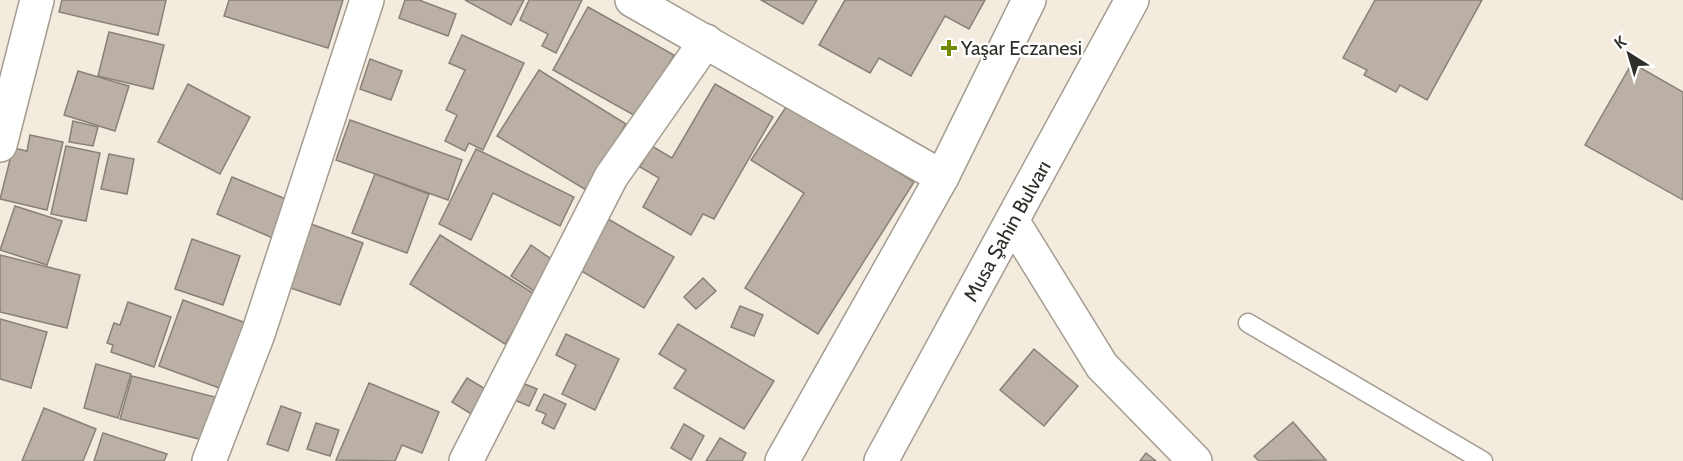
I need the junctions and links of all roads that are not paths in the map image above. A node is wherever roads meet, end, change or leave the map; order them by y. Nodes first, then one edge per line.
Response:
1 (38, 0) edge
2 (367, 0) edge
3 (632, 0) edge
4 (1029, 0) edge
5 (1132, 0) edge
6 (706, 41) junction
7 (0, 145) edge
8 (942, 177) junction
9 (1013, 222) junction
10 (1248, 323) dead end
11 (209, 461) edge
12 (466, 461) edge
13 (782, 461) edge
14 (881, 461) edge
15 (1195, 461) edge
16 (1483, 461) edge

1 - 7 street
2 - 11 street
3 - 6 street
4 - 8 street
5 - 9 street, Musa Şahin Bulvarı
6 - 8 street
6 - 12 street
8 - 13 street
9 - 14 street, Musa Şahin Bulvarı
9 - 15 street
10 - 16 lane

